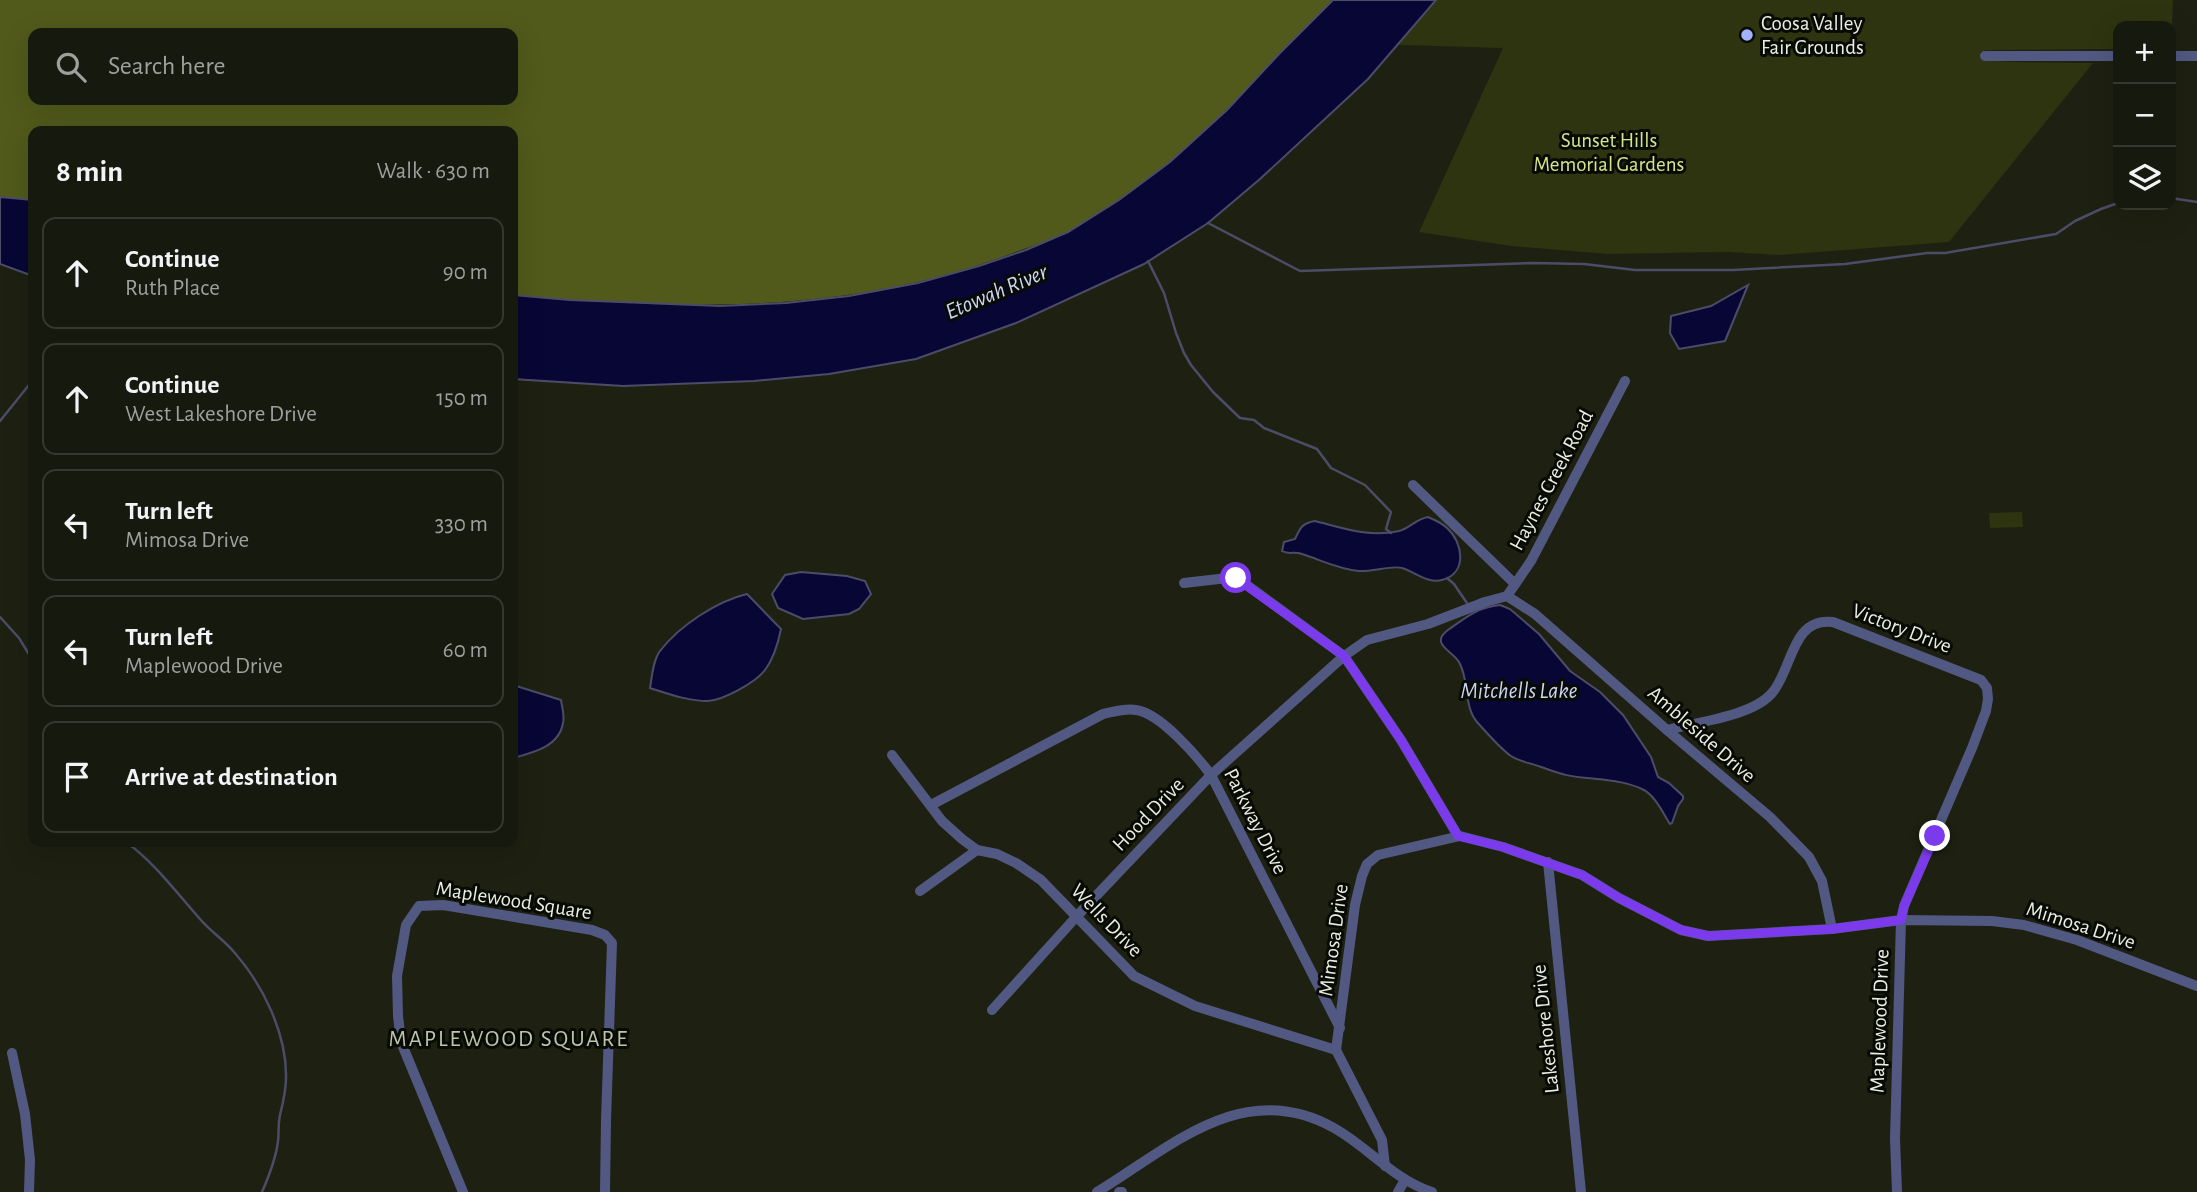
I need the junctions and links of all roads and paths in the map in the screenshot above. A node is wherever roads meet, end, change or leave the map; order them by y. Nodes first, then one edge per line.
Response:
1 (1985, 55) dead end
2 (2113, 56) edge
3 (2176, 56) edge
4 (2197, 56) edge
5 (1625, 381) dead end
6 (1413, 485) dead end
7 (1184, 583) dead end
8 (1515, 584) junction
9 (1507, 596) junction
10 (1344, 656) junction
11 (1988, 699) joint
12 (1667, 730) junction
13 (892, 755) dead end
14 (1211, 775) junction
15 (931, 805) junction
16 (1458, 836) junction
17 (977, 850) junction
18 (1548, 862) junction
19 (920, 891) dead end
20 (1077, 916) junction
21 (1901, 920) junction
22 (1832, 929) junction
23 (2197, 986) edge
24 (992, 1010) dead end
25 (1340, 1028) junction
26 (1336, 1050) junction
27 (12, 1054) dead end
28 (1385, 1166) junction
29 (1405, 1180) junction
30 (29, 1192) edge
31 (463, 1192) edge
32 (605, 1192) edge
33 (1097, 1192) edge
34 (1398, 1192) edge
35 (1432, 1192) edge
36 (1581, 1192) edge
37 (1897, 1192) edge

1 - 2 street
3 - 4 street
5 - 8 street, Haynes Creek Road
6 - 8 street
7 - 10 street
8 - 9 street, Haynes Creek Road
9 - 10 street
9 - 12 street, Ambleside Drive
10 - 14 street, Hood Drive
10 - 16 street
11 - 12 street, Victory Drive
11 - 21 street, Maplewood Drive
12 - 22 street, Ambleside Drive
13 - 15 street, Wells Drive
14 - 15 street, Parkway Drive
14 - 20 street, Hood Drive
14 - 25 street, Parkway Drive
15 - 17 street, Wells Drive
16 - 18 street, Mimosa Drive
16 - 25 street, Mimosa Drive
17 - 19 street
17 - 20 street, Wells Drive
18 - 22 street, Mimosa Drive
18 - 36 street, Lakeshore Drive
20 - 24 street, Hood Drive
20 - 26 street, Wells Drive
21 - 22 street, Mimosa Drive
21 - 23 street, Mimosa Drive
21 - 37 street, Maplewood Drive
25 - 26 street, Mimosa Drive
26 - 28 street
27 - 30 street
28 - 29 street
28 - 33 street
29 - 34 street
29 - 35 street
31 - 32 street, Maplewood Square

